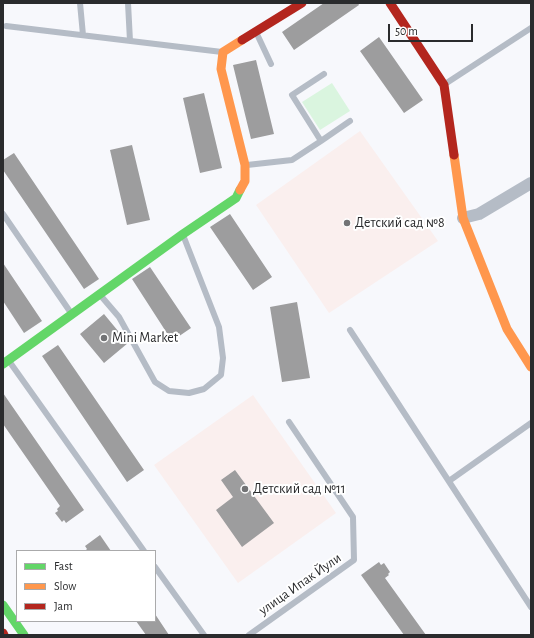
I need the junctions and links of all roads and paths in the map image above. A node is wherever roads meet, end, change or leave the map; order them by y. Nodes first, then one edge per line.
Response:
1 (80, 3) edge
2 (128, 3) edge
3 (302, 3) edge
4 (390, 3) edge
5 (6, 26) dead end
6 (531, 28) edge
7 (256, 32) junction
8 (83, 35) junction
9 (130, 41) junction
10 (223, 52) junction
11 (271, 64) dead end
12 (324, 74) dead end
13 (444, 85) junction
14 (350, 121) dead end
15 (321, 141) junction
16 (245, 165) junction
17 (531, 183) edge
18 (3, 214) edge
19 (463, 218) junction
20 (182, 234) junction
21 (100, 295) junction
22 (72, 314) junction
23 (350, 330) dead end
24 (527, 351) edge
25 (6, 362) edge
26 (531, 367) edge
27 (289, 422) dead end
28 (531, 423) edge
29 (449, 481) junction
30 (143, 550) edge
31 (156, 568) edge
32 (3, 605) edge
33 (531, 607) edge
34 (24, 635) edge
35 (204, 635) edge
36 (249, 635) edge

1 - 8 lane
2 - 9 lane
3 - 7 main road
4 - 13 main road
5 - 8 lane
6 - 13 lane
7 - 10 main road
7 - 11 lane
8 - 9 lane
9 - 10 lane
10 - 16 main road
12 - 15 lane
13 - 19 main road
14 - 15 lane
15 - 16 lane
16 - 20 main road
17 - 19 street
18 - 22 lane
19 - 24 main road
20 - 21 main road
20 - 21 lane
21 - 22 main road
22 - 25 main road
23 - 29 lane
24 - 26 main road
25 - 30 lane
27 - 36 lane, улица Ипак Йули
28 - 29 lane
29 - 33 lane
31 - 35 lane
32 - 34 main road

